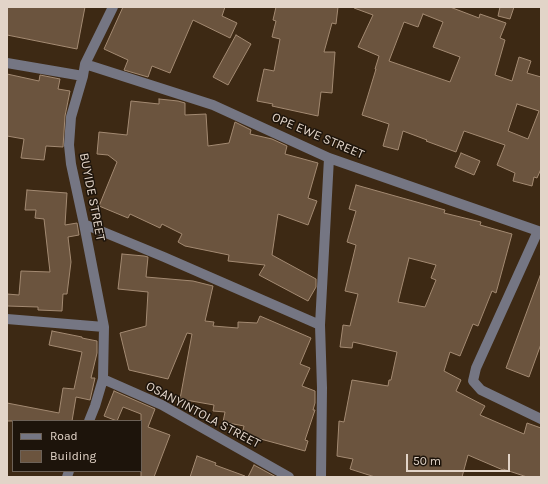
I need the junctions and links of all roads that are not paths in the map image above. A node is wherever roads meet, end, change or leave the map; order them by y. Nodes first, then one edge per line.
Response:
1 (113, 7) edge
2 (7, 63) edge
3 (84, 64) junction
4 (83, 76) junction
5 (329, 158) junction
6 (84, 224) junction
7 (539, 231) edge
8 (7, 319) edge
9 (320, 326) junction
10 (104, 327) junction
11 (103, 379) junction
12 (541, 419) edge
13 (89, 420) edge
14 (289, 477) edge
15 (321, 477) edge

1 - 3 street, BUYIDE STREET
2 - 4 street
3 - 4 street, BUYIDE STREET
3 - 5 street, OPE EWE STREET
4 - 6 street, BUYIDE STREET
5 - 7 street, OPE EWE STREET
5 - 9 street
6 - 9 street
6 - 10 street, BUYIDE STREET
7 - 12 street
8 - 10 street
9 - 15 street
10 - 11 street, BUYIDE STREET
11 - 13 street, BUYIDE STREET
11 - 14 street, OSANYINTOLA STREET

